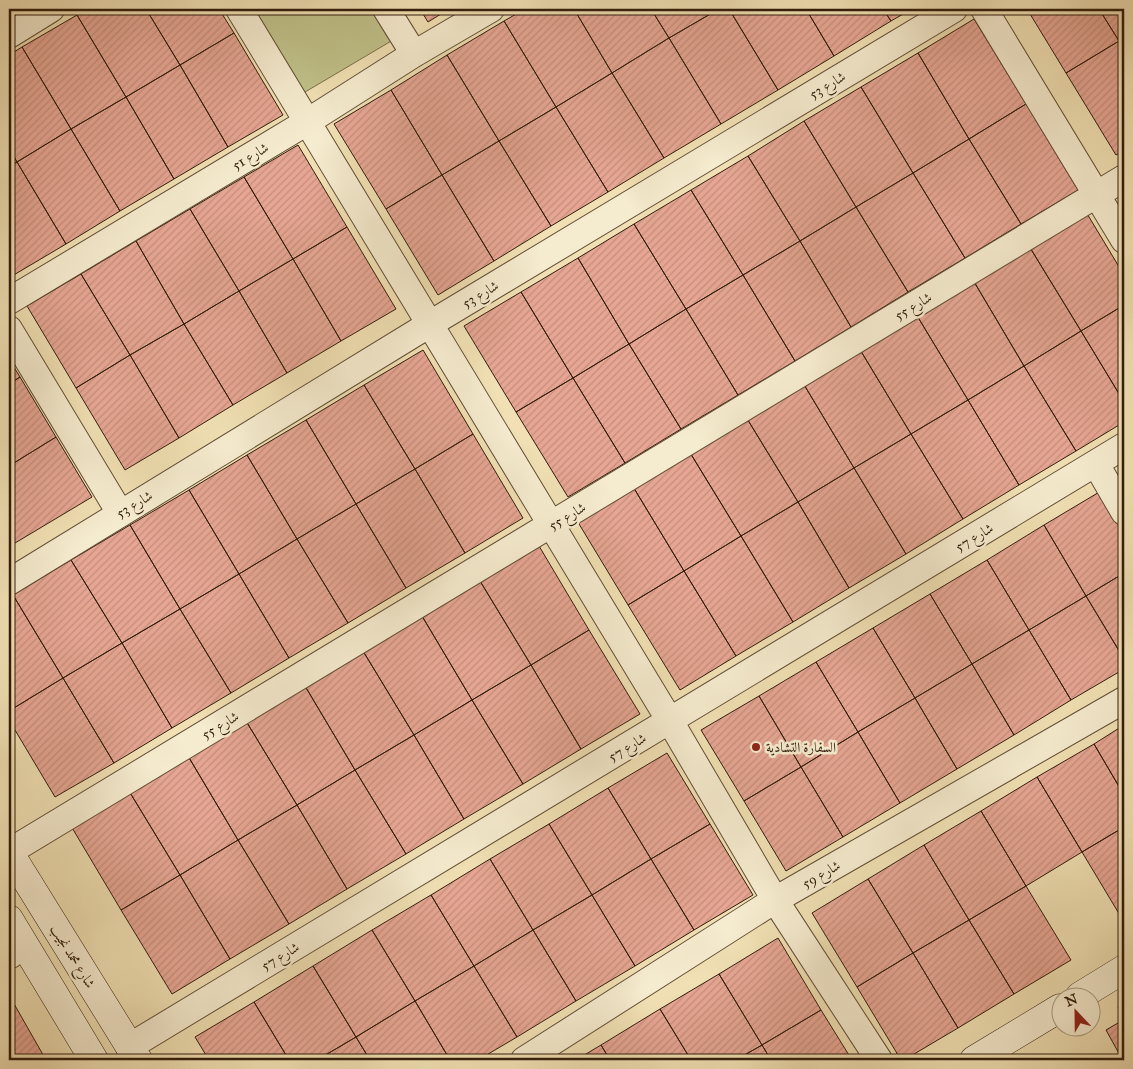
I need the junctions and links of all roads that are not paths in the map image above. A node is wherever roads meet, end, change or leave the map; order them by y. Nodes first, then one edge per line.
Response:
1 (51, 9) edge
2 (239, 9) edge
3 (386, 9) edge
4 (491, 9) edge
5 (954, 9) edge
6 (984, 9) edge
7 (9, 35) edge
8 (414, 54) junction
9 (307, 122) junction
10 (1124, 178) edge
11 (1097, 195) junction
12 (1124, 240) edge
13 (9, 301) edge
14 (430, 324) junction
15 (9, 329) edge
16 (1124, 446) edge
17 (1096, 464) junction
18 (1124, 512) edge
19 (120, 513) junction
20 (552, 525) junction
21 (9, 582) edge
22 (1124, 700) edge
23 (670, 721) junction
24 (9, 852) edge
25 (776, 900) junction
26 (9, 919) edge
27 (17, 951) edge
28 (1124, 970) edge
29 (1097, 986) edge
30 (1050, 1014) edge
31 (133, 1054) edge
32 (94, 1060) edge
33 (524, 1060) edge
34 (879, 1060) edge
35 (974, 1060) edge

1 - 7 street
2 - 9 street
3 - 8 street
4 - 8 street, شارع 51
5 - 14 street, شارع 53
6 - 11 street
8 - 9 street, شارع 51
9 - 13 street, شارع 51
9 - 14 street
10 - 11 street, شارع 55
11 - 12 street
11 - 20 street, شارع 55
14 - 19 street, شارع 53
14 - 20 street
15 - 19 street
16 - 17 street, شارع 57
17 - 18 street
17 - 23 street, شارع 57
19 - 21 street, شارع 53
20 - 23 street
20 - 24 street, شارع 55
22 - 25 street, شارع 59
23 - 25 street
23 - 31 street, شارع 57
24 - 31 main road, شارع محمد نجيب
25 - 33 street, شارع 59
25 - 34 street
26 - 27 main road
27 - 32 main road
28 - 29 main road
30 - 35 main road

